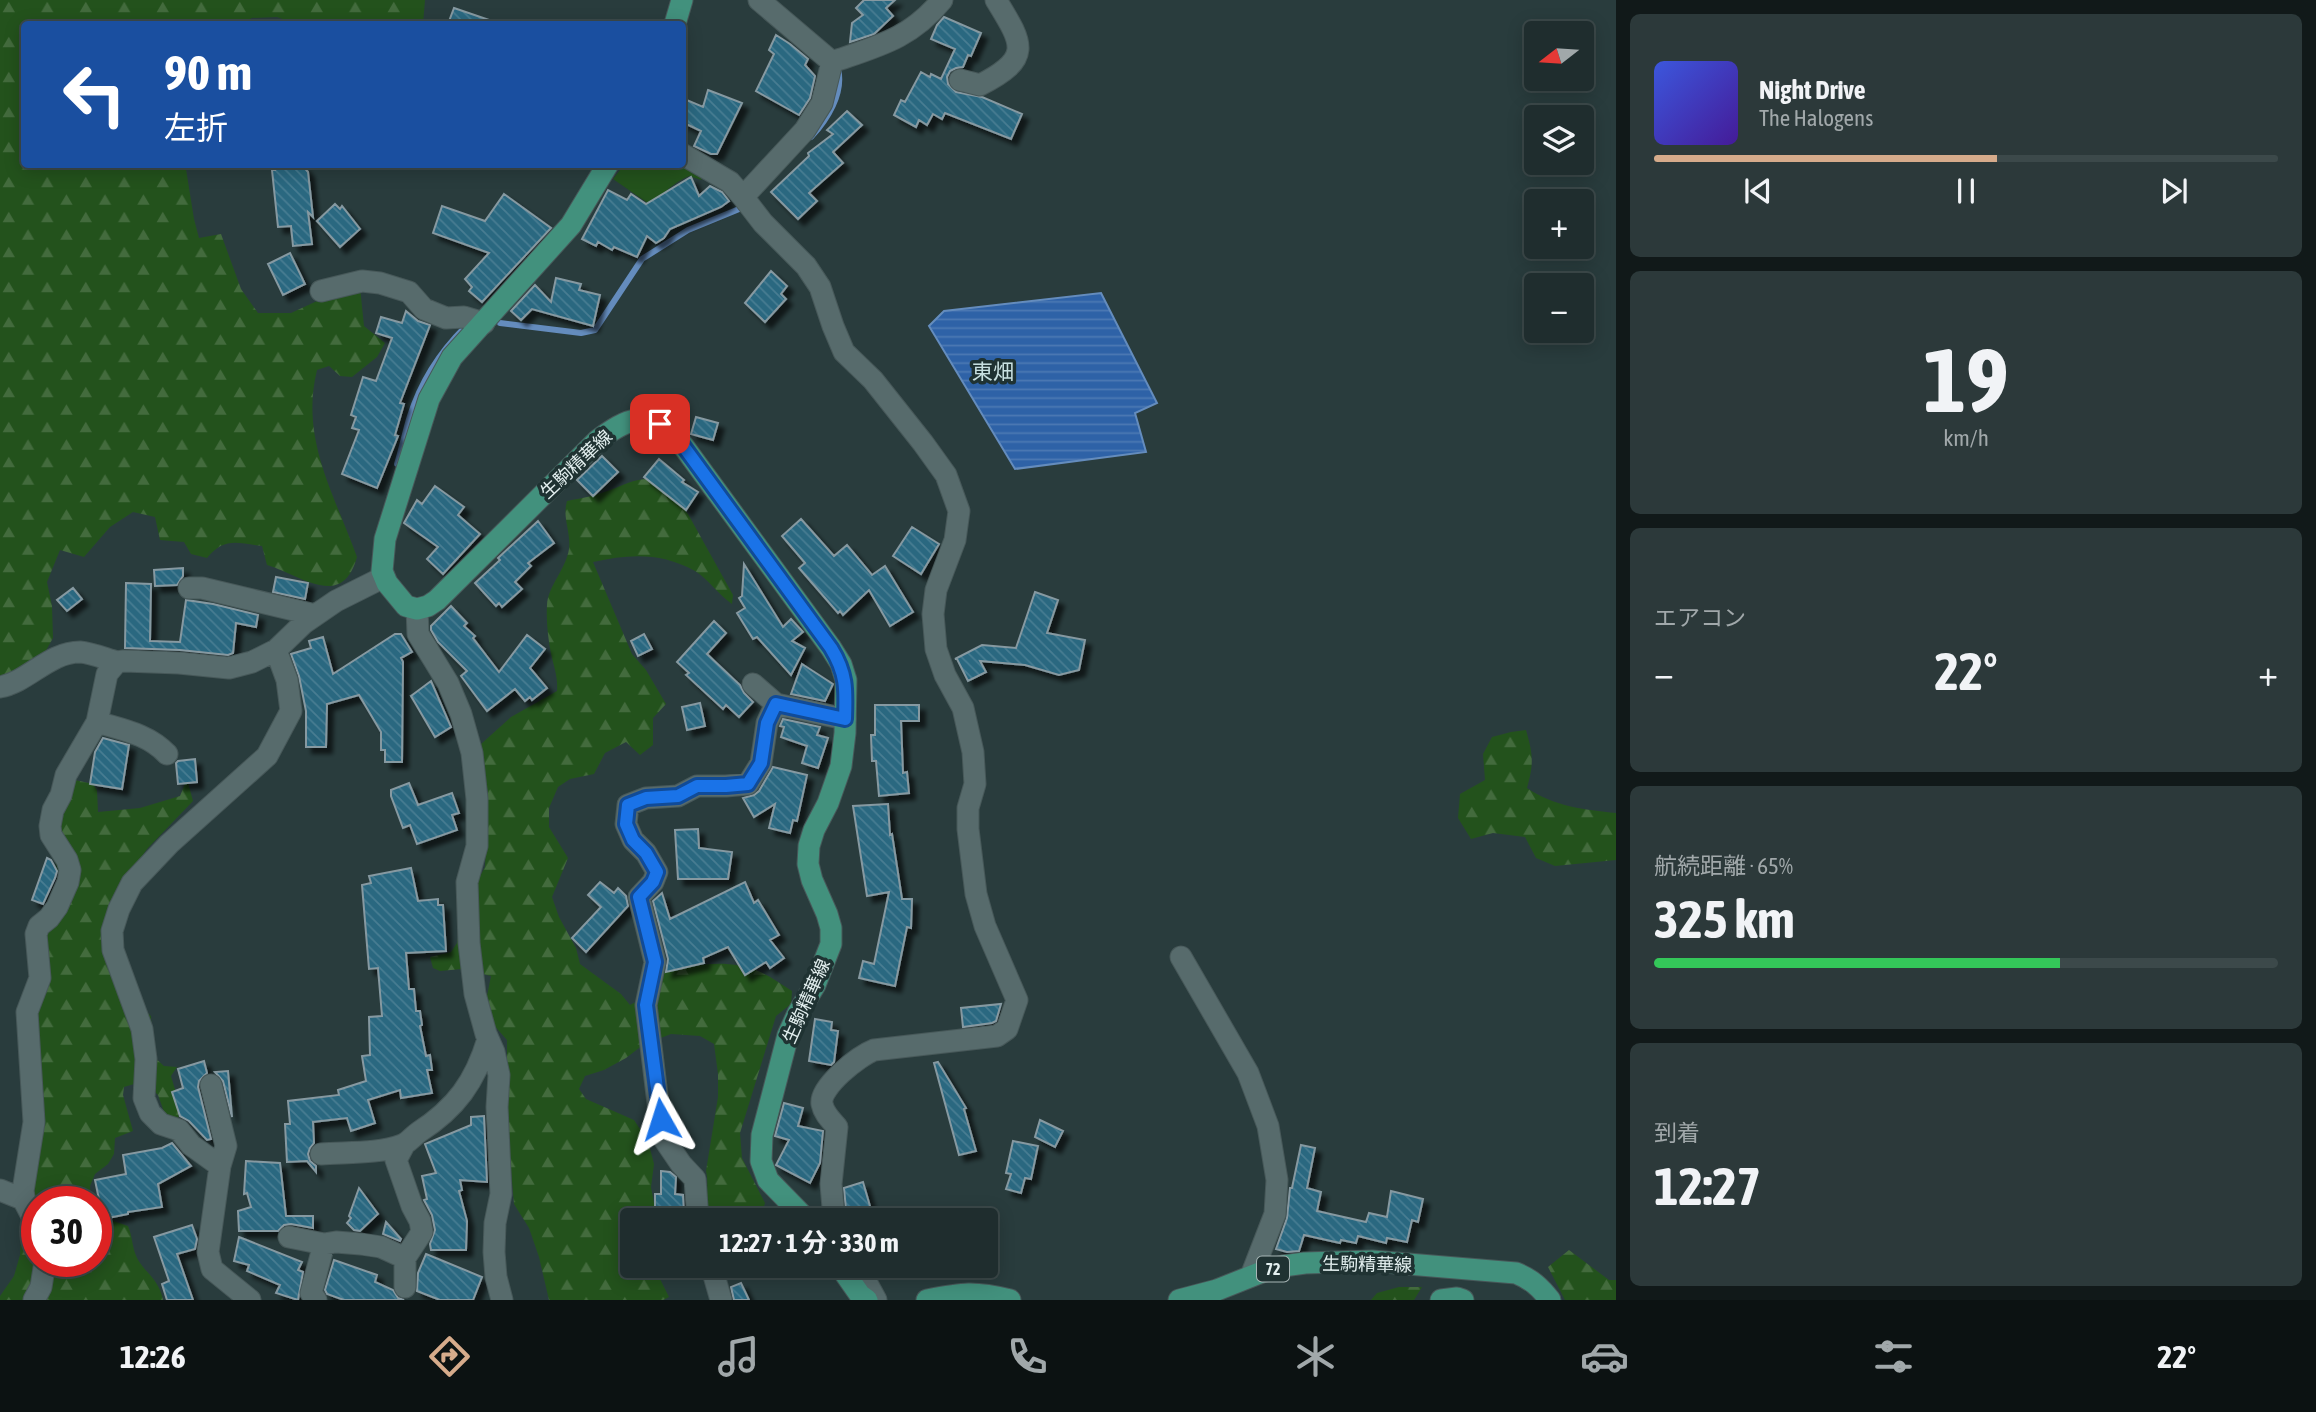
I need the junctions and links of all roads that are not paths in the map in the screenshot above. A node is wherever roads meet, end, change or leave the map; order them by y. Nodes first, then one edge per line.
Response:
1 (682, 0) edge
2 (759, 0) edge
3 (942, 0) edge
4 (996, 0) edge
5 (1009, 0) edge
6 (676, 21) edge
7 (832, 62) junction
8 (960, 79) dead end
9 (686, 156) edge
10 (606, 168) edge
11 (743, 197) junction
12 (321, 291) dead end
13 (484, 323) junction
14 (384, 577) junction
15 (189, 588) dead end
16 (417, 609) junction
17 (315, 615) junction
18 (276, 650) junction
19 (117, 662) junction
20 (753, 684) dead end
21 (0, 687) edge
22 (776, 704) junction
23 (845, 719) junction
24 (97, 722) junction
25 (167, 754) dead end
26 (1181, 957) dead end
27 (488, 1039) junction
28 (211, 1085) dead end
29 (404, 1145) junction
30 (320, 1154) dead end
31 (220, 1167) junction
32 (24, 1186) edge
33 (0, 1190) edge
34 (21, 1199) edge
35 (697, 1208) edge
36 (795, 1208) edge
37 (833, 1208) edge
38 (289, 1237) dead end
39 (324, 1244) junction
40 (405, 1258) junction
41 (1251, 1276) junction
42 (43, 1277) edge
43 (715, 1278) edge
44 (848, 1278) edge
45 (864, 1278) edge
46 (405, 1287) dead end
47 (34, 1300) edge
48 (250, 1300) edge
49 (316, 1300) edge
50 (502, 1300) edge
51 (721, 1300) edge
52 (867, 1300) edge
53 (876, 1300) edge
54 (927, 1300) edge
55 (1010, 1300) edge
56 (1179, 1300) edge
57 (1441, 1300) edge
58 (1463, 1300) edge
59 (1550, 1300) edge

1 - 6 main road
2 - 7 street
3 - 7 street
4 - 5 street
4 - 8 street
7 - 11 street
9 - 11 street
10 - 13 main road
11 - 37 street
12 - 13 street
13 - 14 main road
14 - 16 main road
14 - 17 street
15 - 17 street
16 - 23 main road, 生駒精華線
16 - 27 street
17 - 18 street
18 - 19 street
18 - 31 street
19 - 21 street
19 - 24 street
20 - 22 street
22 - 23 street
22 - 35 street
23 - 36 main road, 生駒精華線
24 - 25 street
24 - 32 street
26 - 41 street
27 - 29 street
27 - 50 street
28 - 31 street
29 - 30 street
29 - 40 street
31 - 48 street
33 - 34 street
38 - 39 street
39 - 40 street
39 - 49 street
40 - 46 street
41 - 56 main road, 生駒精華線 / 72
41 - 59 main road, 生駒精華線 / 72
42 - 47 street
43 - 51 street
44 - 52 main road
45 - 53 street
54 - 55 main road
57 - 58 main road

